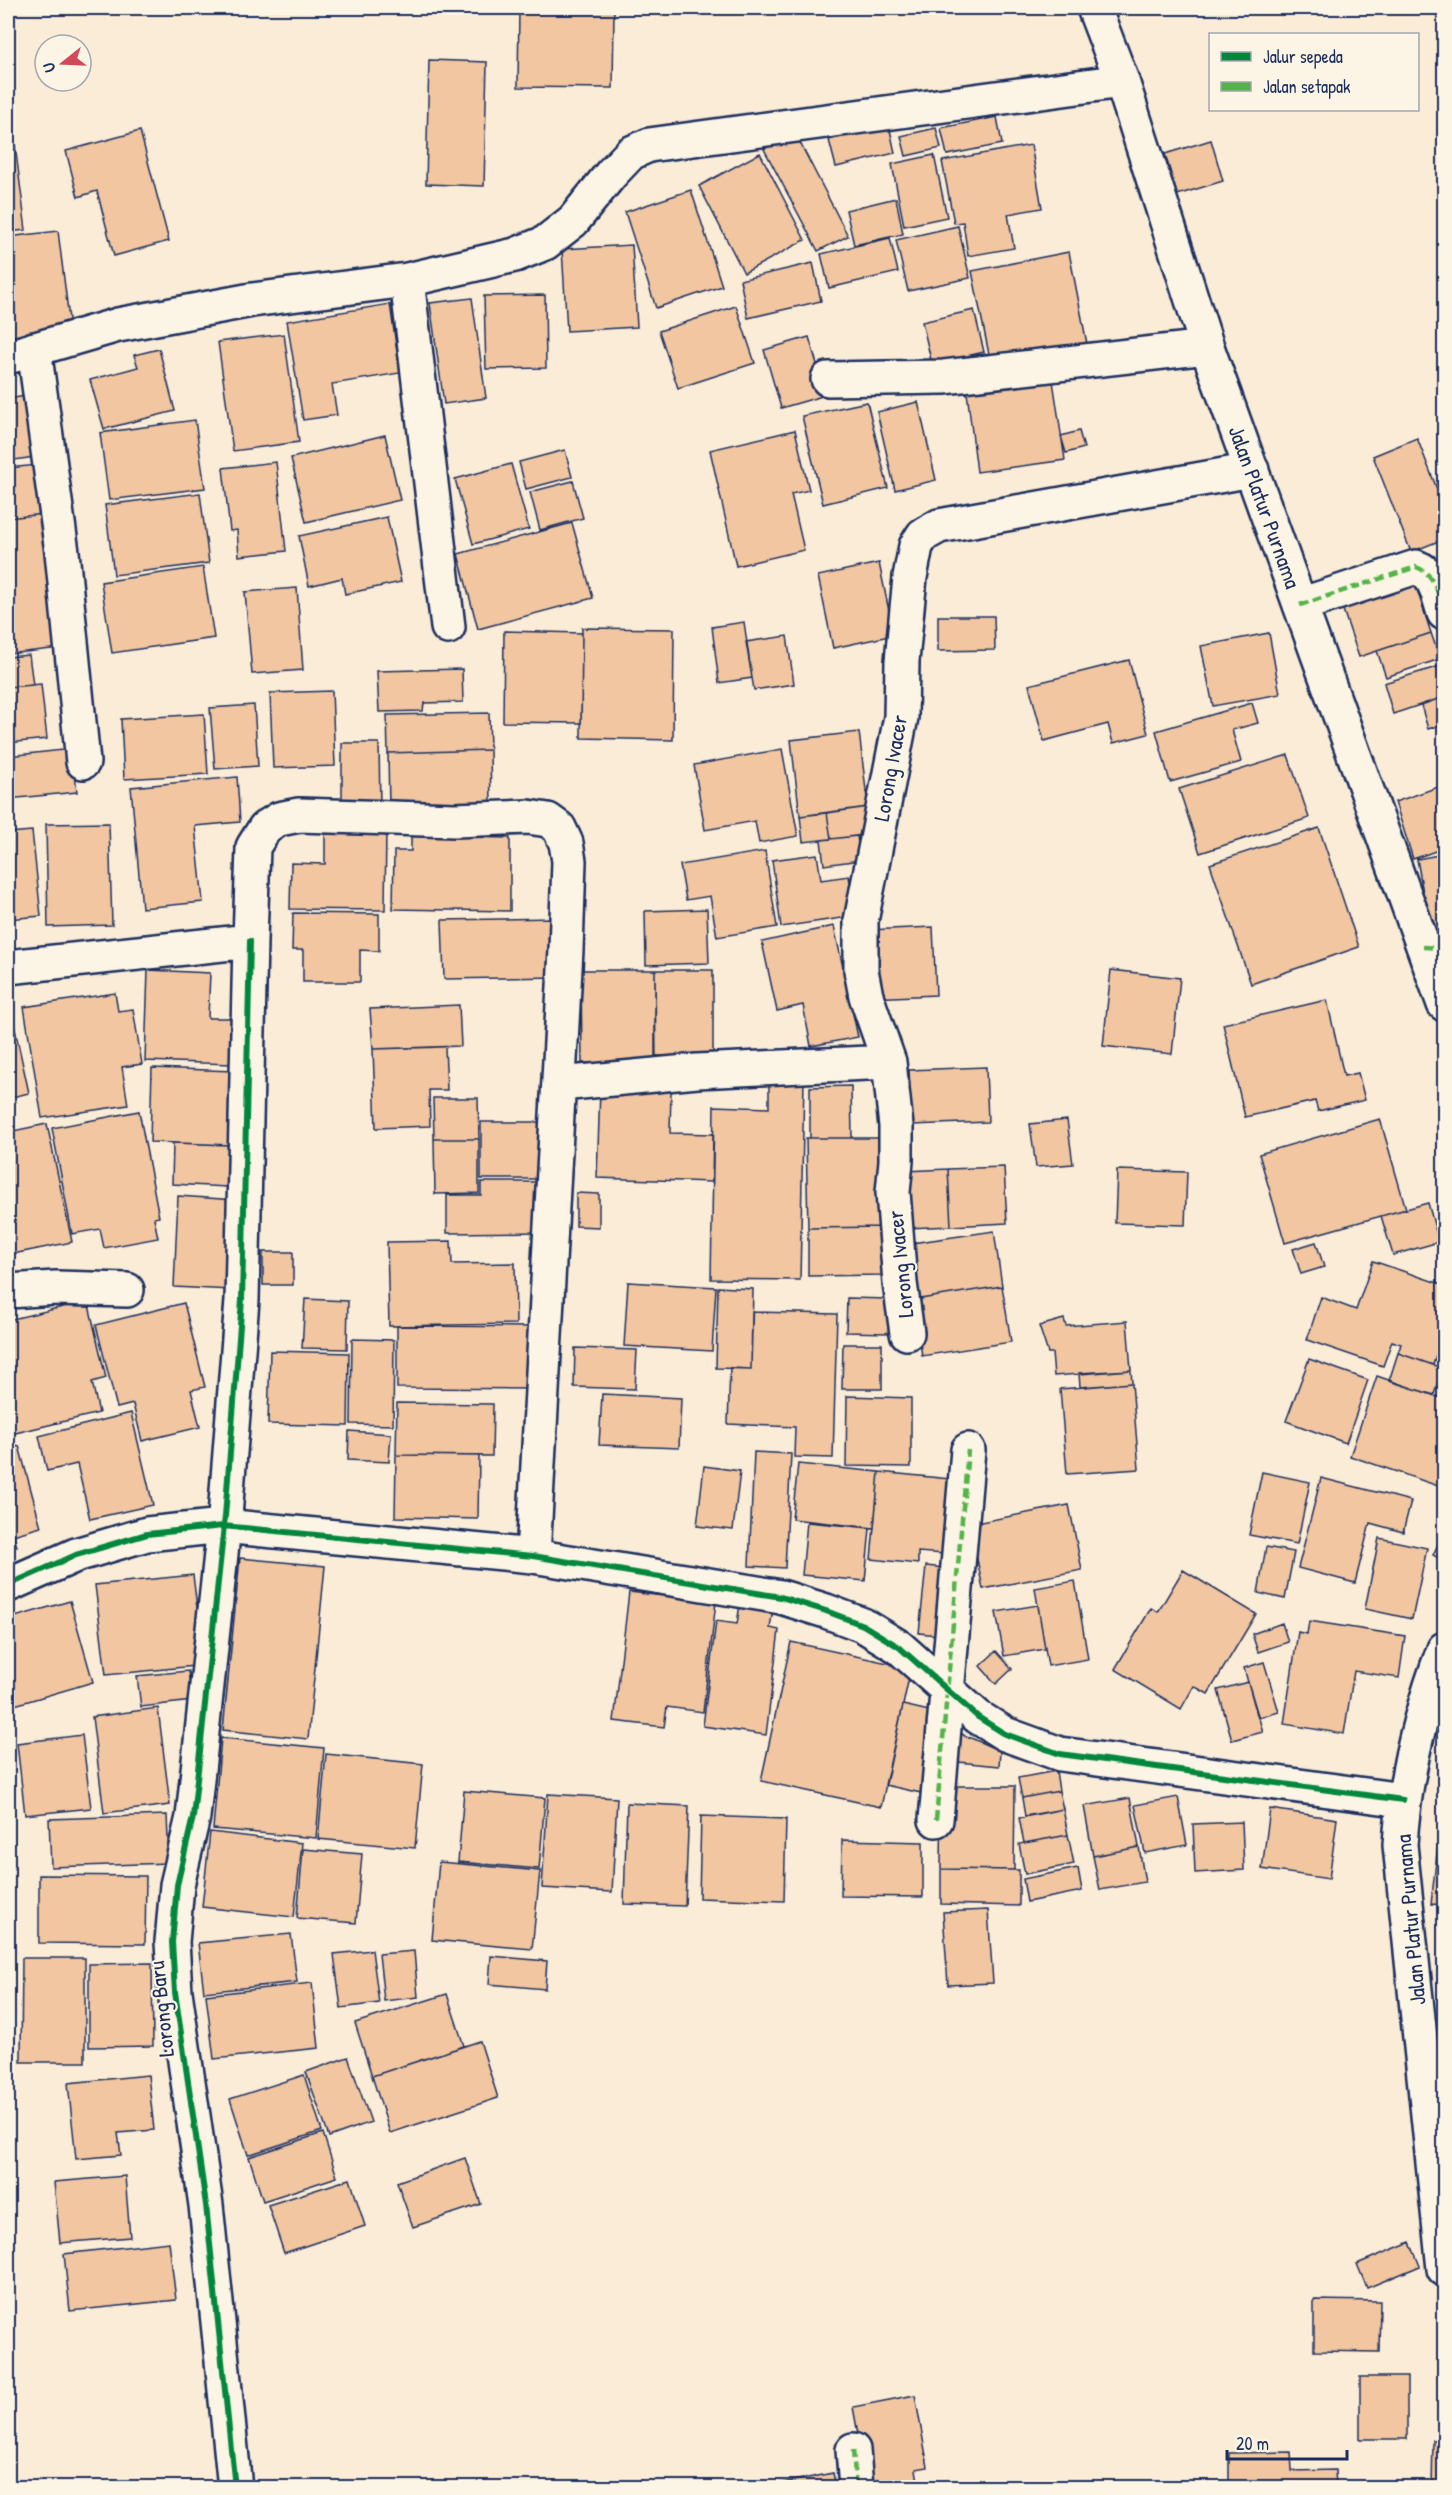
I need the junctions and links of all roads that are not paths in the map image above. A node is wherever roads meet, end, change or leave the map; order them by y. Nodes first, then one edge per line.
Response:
1 (1094, 8) edge
2 (1122, 81) junction
3 (407, 280) junction
4 (1207, 347) junction
5 (21, 353) edge
6 (828, 379) dead end
7 (1252, 470) junction
8 (1300, 605) junction
9 (1444, 613) edge
10 (448, 627) dead end
11 (83, 762) dead end
12 (250, 941) junction
13 (1434, 948) edge
14 (8, 968) edge
15 (1444, 1004) edge
16 (889, 1062) junction
17 (560, 1084) junction
18 (127, 1290) dead end
19 (8, 1291) edge
20 (907, 1333) dead end
21 (968, 1450) dead end
22 (223, 1526) junction
23 (533, 1556) junction
24 (8, 1586) edge
25 (1444, 1648) edge
26 (948, 1688) junction
27 (1403, 1800) junction
28 (936, 1820) dead end
29 (1444, 2269) edge
30 (853, 2450) dead end
31 (235, 2487) edge
32 (856, 2487) edge

1 - 2 street, Jalan Platur Purnama
2 - 3 street
2 - 4 street, Jalan Platur Purnama
3 - 5 street
3 - 10 street
4 - 6 street
4 - 7 street, Jalan Platur Purnama
5 - 11 street
7 - 8 street, Jalan Platur Purnama
7 - 16 street, Lorong Ivacer
8 - 9 street
8 - 13 street, Jalan Platur Purnama
12 - 14 street
12 - 17 street, Lorong Baru
12 - 22 street, Lorong Baru
13 - 15 street, Jalan Platur Purnama
16 - 17 street
16 - 20 street, Lorong Ivacer
17 - 23 street, Lorong Baru
18 - 19 street
21 - 26 street
22 - 23 street
22 - 24 street
22 - 31 street, Lorong Baru
23 - 26 street
25 - 27 street, Jalan Platur Purnama
26 - 27 street
26 - 28 street
27 - 29 street, Jalan Platur Purnama
30 - 32 street

